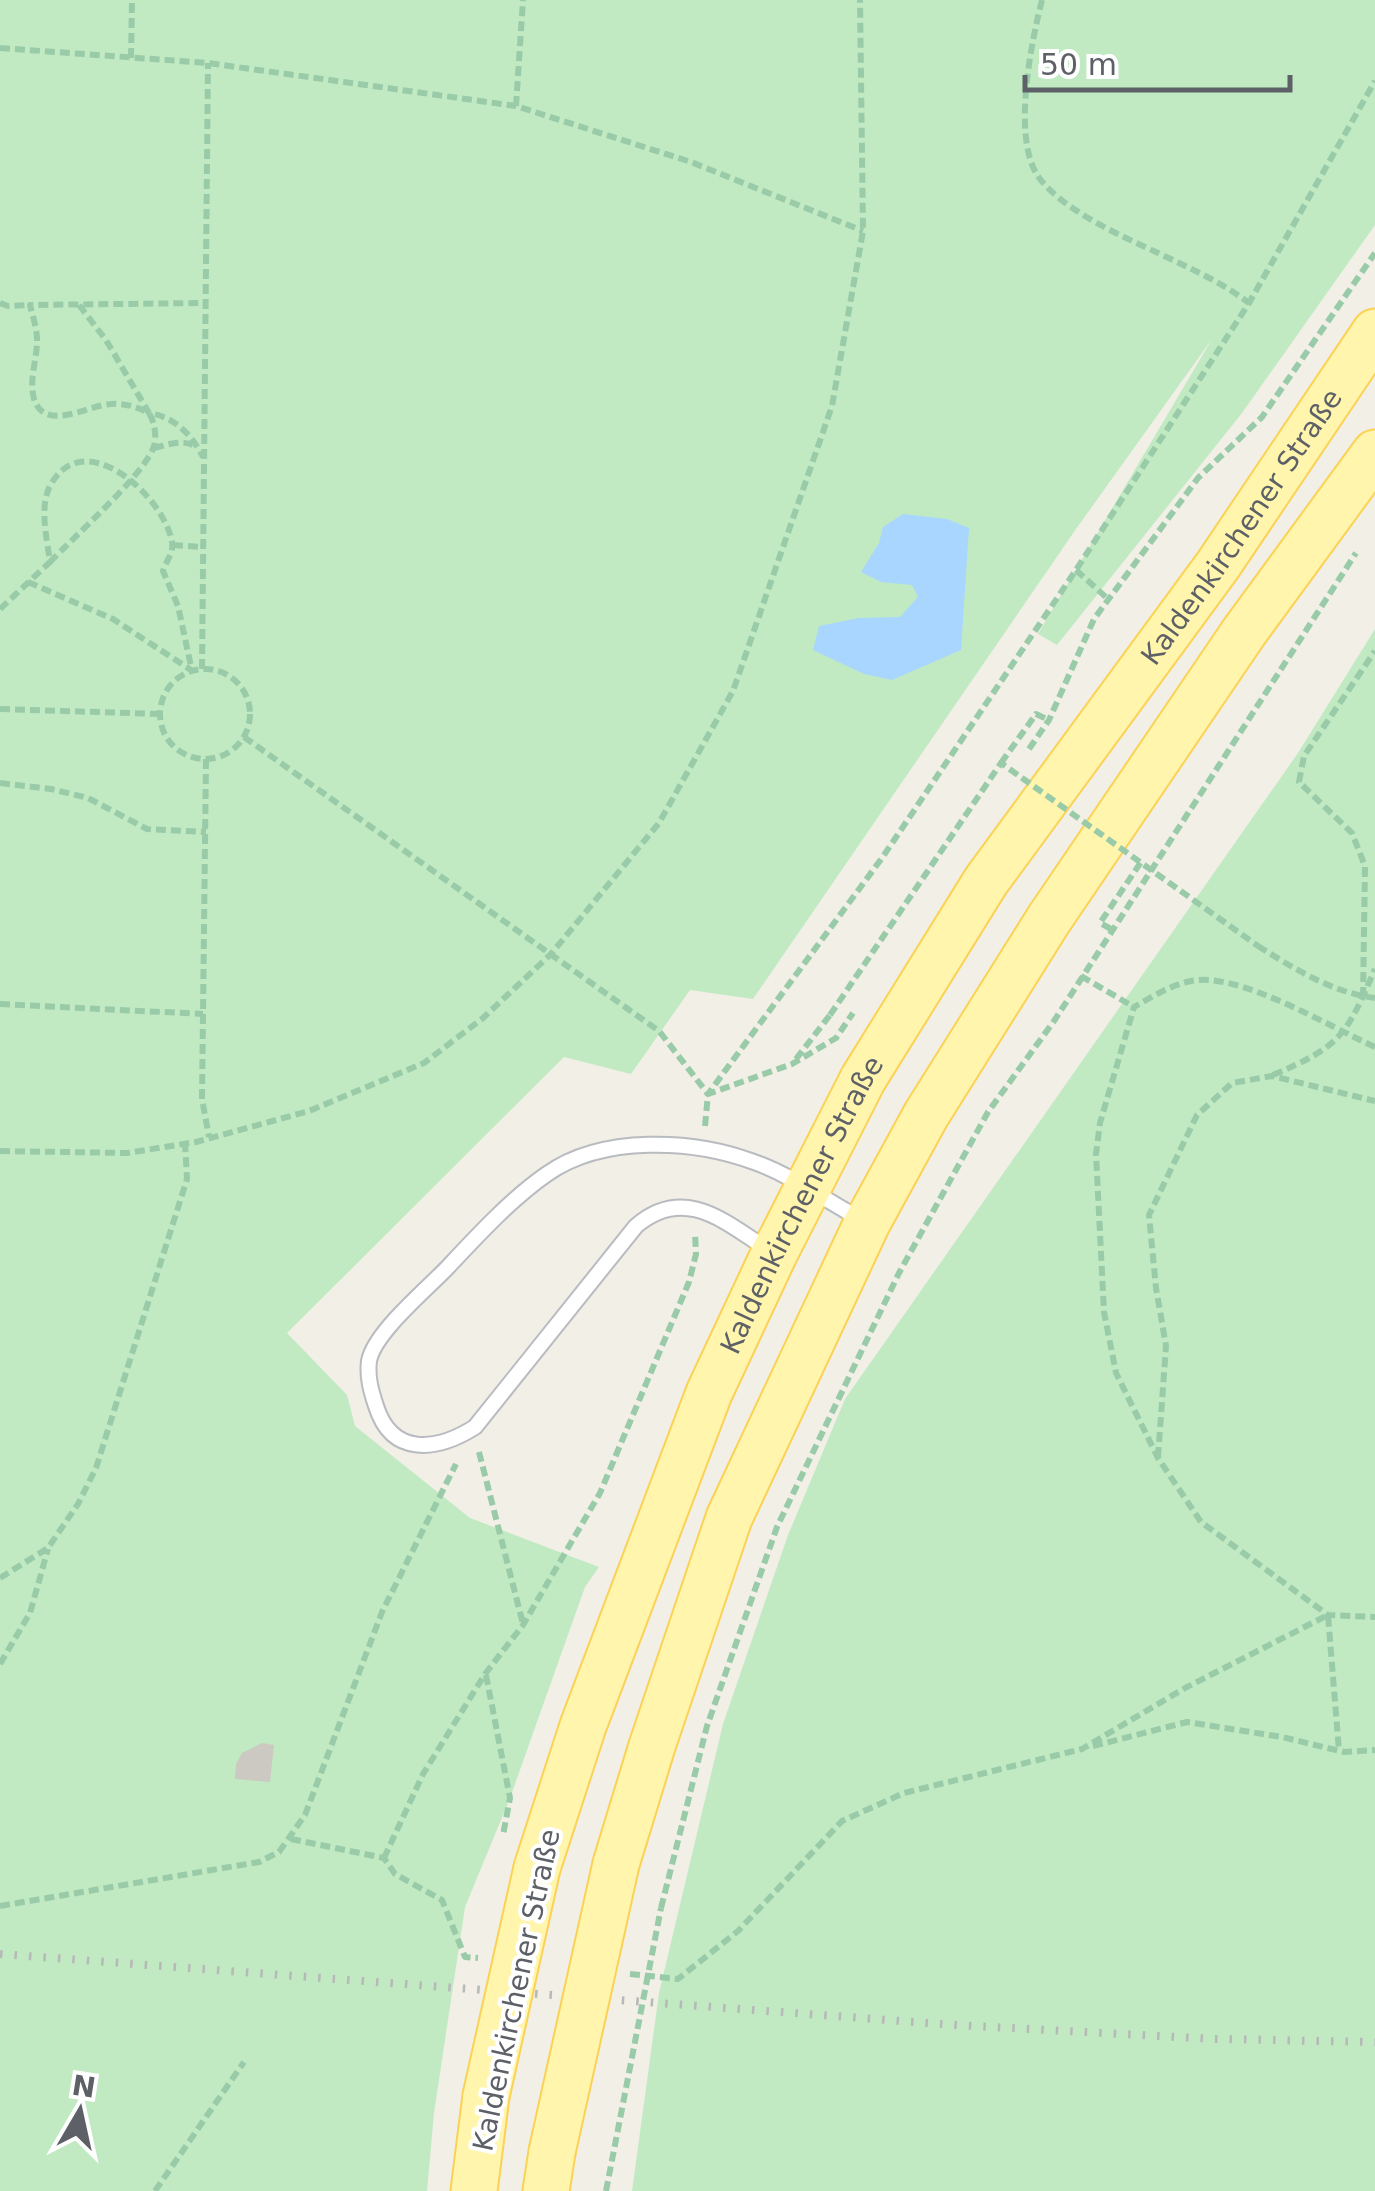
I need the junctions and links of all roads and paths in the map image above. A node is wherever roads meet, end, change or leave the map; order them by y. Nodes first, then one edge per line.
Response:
1 (132, 0) edge
2 (523, 0) edge
3 (860, 0) edge
4 (1042, 0) edge
5 (0, 48) edge
6 (130, 58) junction
7 (208, 63) junction
8 (1375, 81) edge
9 (516, 106) junction
10 (863, 231) junction
11 (1375, 253) edge
12 (0, 303) edge
13 (206, 303) junction
14 (1249, 303) junction
15 (79, 304) junction
16 (30, 305) junction
17 (1375, 332) edge
18 (149, 412) junction
19 (154, 448) junction
20 (1375, 453) edge
21 (204, 458) junction
22 (130, 480) junction
23 (1360, 544) dead end
24 (173, 545) junction
25 (203, 547) junction
26 (50, 562) junction
27 (1076, 570) junction
28 (28, 582) junction
29 (1108, 599) junction
30 (0, 608) edge
31 (1375, 651) edge
32 (202, 669) junction
33 (192, 671) junction
34 (0, 709) edge
35 (160, 714) junction
36 (1048, 720) junction
37 (244, 737) junction
38 (1027, 752) dead end
39 (206, 759) junction
40 (1001, 764) junction
41 (1017, 768) dead end
42 (0, 783) edge
43 (1006, 784) dead end
44 (206, 832) junction
45 (1141, 862) junction
46 (1110, 929) junction
47 (552, 954) junction
48 (1375, 969) edge
49 (1081, 976) junction
50 (1363, 997) junction
51 (1375, 998) edge
52 (0, 1004) edge
53 (857, 1006) dead end
54 (1134, 1007) junction
55 (203, 1014) junction
56 (1344, 1034) junction
57 (1375, 1047) edge
58 (792, 1064) junction
59 (1272, 1076) junction
60 (708, 1094) junction
61 (1375, 1101) edge
62 (210, 1137) junction
63 (185, 1143) junction
64 (702, 1150) junction
65 (0, 1151) edge
66 (808, 1190) junction
67 (696, 1208) junction
68 (867, 1222) junction
69 (774, 1254) junction
70 (474, 1427) junction
71 (1158, 1458) junction
72 (48, 1548) junction
73 (0, 1578) edge
74 (1328, 1615) junction
75 (1375, 1617) edge
76 (524, 1626) junction
77 (0, 1664) edge
78 (486, 1674) junction
79 (1082, 1749) junction
80 (1375, 1750) edge
81 (1339, 1751) junction
82 (502, 1839) dead end
83 (290, 1840) junction
84 (384, 1858) junction
85 (0, 1906) edge
86 (484, 1959) dead end
87 (620, 1973) dead end
88 (244, 2062) dead end
89 (549, 2172) edge
90 (155, 2191) edge
91 (474, 2191) edge
92 (606, 2191) edge

1 - 6 path
2 - 9 path
3 - 10 path
4 - 14 path
5 - 6 path
6 - 7 path
7 - 9 path
7 - 13 path
8 - 14 path
9 - 10 path
10 - 47 path
11 - 29 path
12 - 16 path
13 - 15 path
13 - 21 path
14 - 27 path
15 - 16 path
15 - 18 path
16 - 18 path
17 - 66 main road, Kaldenkirchener Straße
18 - 19 path
18 - 21 path
19 - 21 path
19 - 22 path
20 - 68 main road
21 - 25 path
22 - 24 path
22 - 26 path
22 - 26 path
23 - 46 path
24 - 25 path
24 - 33 path
25 - 32 path
26 - 28 path
27 - 29 path
27 - 60 path
28 - 30 path
28 - 33 path
29 - 36 path
31 - 50 path
32 - 33 path
32 - 37 path
33 - 35 path
34 - 35 path
35 - 39 path
36 - 38 path
36 - 40 path
37 - 39 path
37 - 47 path
39 - 44 path
40 - 45 path, bridge
40 - 58 path, bridge
41 - 43 path
42 - 44 path
44 - 55 path
45 - 46 path
45 - 50 path, bridge
46 - 49 path
47 - 60 path
47 - 62 path
48 - 50 path
49 - 54 path
49 - 92 path, bridge
50 - 51 path
50 - 56 path
52 - 55 path
53 - 58 path
54 - 56 path
54 - 71 path
55 - 62 path
56 - 57 path
56 - 59 path
58 - 60 path
59 - 61 path
59 - 71 path
60 - 64 path
62 - 63 path
63 - 65 path
63 - 72 path
64 - 66 lane
64 - 70 lane
66 - 68 lane
66 - 69 main road, Kaldenkirchener Straße
67 - 69 lane
67 - 70 lane
67 - 76 path
68 - 89 main road, bridge
69 - 91 main road, Kaldenkirchener Straße, bridge
70 - 76 path
70 - 83 path
71 - 74 path
72 - 73 path
72 - 77 path
74 - 75 path
74 - 79 path
74 - 81 path
76 - 78 path
78 - 82 path
78 - 84 path
79 - 81 path
79 - 87 path
80 - 81 path
83 - 84 path
83 - 85 path
84 - 86 path
88 - 90 path

